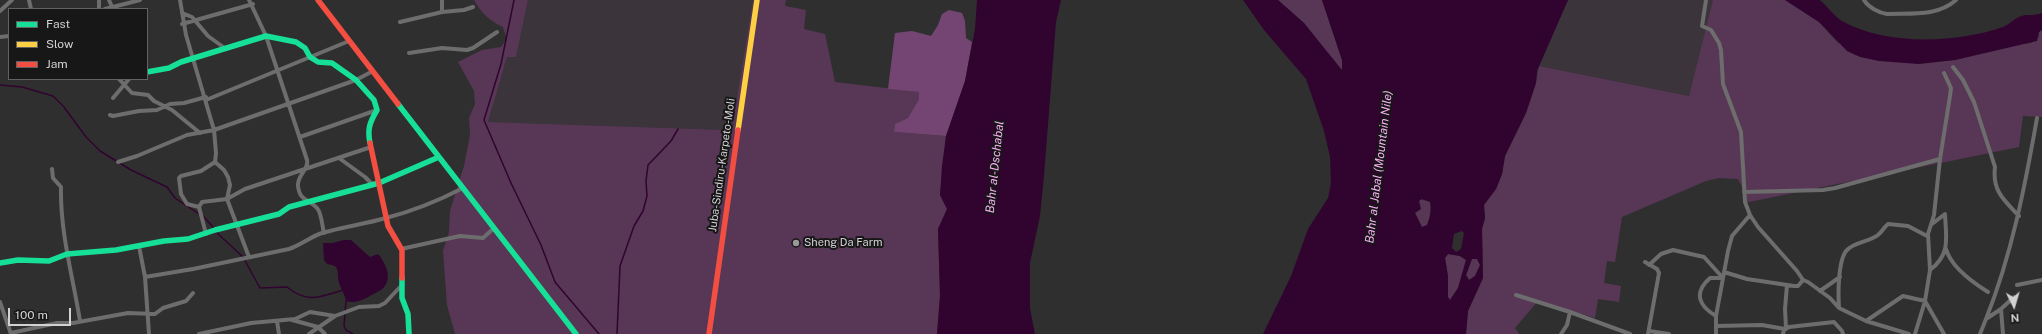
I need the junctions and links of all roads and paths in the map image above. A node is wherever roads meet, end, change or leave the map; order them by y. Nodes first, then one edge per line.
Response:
1 (12, 0) edge
2 (109, 0) edge
3 (140, 0) edge
4 (180, 0) edge
5 (249, 0) edge
6 (318, 0) edge
7 (442, 0) edge
8 (757, 0) edge
9 (1706, 0) edge
10 (1864, 0) edge
11 (1956, 0) edge
12 (252, 4) junction
13 (473, 7) dead end
14 (113, 8) edge
15 (0, 11) edge
16 (442, 12) junction
17 (182, 13) junction
18 (196, 21) junction
19 (400, 22) dead end
20 (183, 24) junction
21 (497, 32) dead end
22 (266, 36) junction
23 (350, 41) junction
24 (226, 49) junction
25 (410, 53) dead end
26 (310, 56) junction
27 (194, 58) junction
28 (1953, 67) dead end
29 (277, 70) junction
30 (373, 71) junction
31 (148, 72) edge
32 (1944, 73) dead end
33 (120, 80) edge
34 (128, 80) edge
35 (356, 80) junction
36 (124, 84) junction
37 (113, 98) dead end
38 (206, 98) junction
39 (289, 104) junction
40 (165, 106) junction
41 (377, 110) junction
42 (110, 115) dead end
43 (2037, 118) dead end
44 (214, 130) junction
45 (200, 133) junction
46 (300, 137) junction
47 (371, 147) junction
48 (439, 157) junction
49 (338, 158) junction
50 (1940, 159) junction
51 (118, 162) dead end
52 (215, 162) junction
53 (52, 169) dead end
54 (303, 170) junction
55 (379, 183) junction
56 (373, 185) junction
57 (463, 188) junction
58 (1744, 192) junction
59 (227, 199) junction
60 (308, 203) junction
61 (199, 207) junction
62 (1750, 215) junction
63 (2019, 216) junction
64 (386, 218) junction
65 (238, 224) junction
66 (1932, 224) junction
67 (494, 228) junction
68 (324, 233) junction
69 (206, 234) junction
70 (1927, 236) junction
71 (139, 246) junction
72 (401, 249) junction
73 (1946, 249) junction
74 (67, 254) junction
75 (249, 257) junction
76 (0, 263) edge
77 (1930, 270) junction
78 (1724, 272) junction
79 (145, 277) junction
80 (1840, 277) junction
81 (1723, 278) junction
82 (1803, 280) junction
83 (2042, 280) edge
84 (1787, 285) junction
85 (2017, 285) dead end
86 (401, 286) junction
87 (1820, 291) junction
88 (193, 292) dead end
89 (1988, 292) dead end
90 (1516, 295) dead end
91 (2014, 297) dead end
92 (0, 302) edge
93 (1924, 302) junction
94 (1839, 308) junction
95 (2001, 309) junction
96 (1570, 312) junction
97 (148, 315) junction
98 (335, 316) junction
99 (1716, 316) junction
100 (1986, 319) junction
101 (292, 320) junction
102 (80, 321) junction
103 (276, 321) junction
104 (1866, 321) junction
105 (1716, 326) junction
106 (318, 327) junction
107 (1786, 328) junction
108 (1649, 332) edge
109 (11, 333) edge
110 (149, 334) edge
111 (199, 334) edge
112 (279, 334) edge
113 (309, 334) edge
114 (325, 334) edge
115 (409, 334) edge
116 (576, 334) edge
117 (709, 334) edge
118 (1560, 334) edge
119 (1630, 334) edge
120 (1669, 334) edge
121 (1716, 334) edge
122 (1783, 334) edge
123 (1843, 334) edge
124 (1909, 334) edge
125 (1916, 334) edge
126 (1944, 334) edge
127 (1980, 334) edge
128 (2003, 334) edge

1 - 15 street
2 - 14 street
3 - 14 street
4 - 17 street
5 - 12 street
6 - 23 street
7 - 16 street
8 - 117 street, Juba-Sindiru-Karpeto-Moli
9 - 58 street
10 - 11 street
12 - 18 street
12 - 22 street
13 - 16 street
16 - 19 street
17 - 18 street
17 - 20 street
18 - 20 street
18 - 24 street
20 - 27 street
21 - 25 street
22 - 24 street
22 - 26 street
22 - 29 street
23 - 26 street
23 - 30 street
24 - 27 street
26 - 29 street
26 - 35 street
27 - 31 street
27 - 38 street
28 - 63 street
29 - 38 street
29 - 39 street
30 - 35 street
30 - 48 street
32 - 50 street
33 - 36 street
34 - 36 street
35 - 39 street
35 - 41 street
36 - 37 street
36 - 40 street
38 - 40 street
38 - 44 street
39 - 44 street
39 - 46 street
40 - 42 street
40 - 45 street
41 - 46 street
41 - 47 street
43 - 63 street
44 - 45 street
44 - 52 street
45 - 51 street
46 - 54 street
47 - 49 street
47 - 55 street
48 - 55 street
48 - 57 street
49 - 54 street
49 - 56 street
50 - 58 street
50 - 66 street
52 - 59 street
52 - 61 street
53 - 74 street
54 - 59 street
54 - 60 street
55 - 56 street
55 - 64 street
56 - 60 street
57 - 64 street
57 - 67 street
58 - 62 street
59 - 61 street
59 - 65 street
60 - 65 street
60 - 68 street
61 - 69 street
62 - 78 street
62 - 82 street
63 - 100 street
64 - 68 street
64 - 72 street
65 - 69 street
65 - 75 street
66 - 70 street
66 - 73 street
67 - 72 street
67 - 116 street
68 - 75 street
69 - 71 street
70 - 77 street
70 - 80 street
71 - 74 street
71 - 79 street
72 - 86 street
73 - 77 street
73 - 89 street
74 - 76 street
74 - 102 street
75 - 79 street
77 - 93 street
78 - 81 street
78 - 84 street
79 - 97 street
80 - 87 street
80 - 94 street
81 - 99 street
81 - 99 street
81 - 108 street
82 - 84 street
82 - 87 street
83 - 85 street
84 - 107 street
86 - 98 street
86 - 115 street
87 - 94 street
88 - 97 street
90 - 96 street
91 - 95 street
92 - 109 street
93 - 104 street
93 - 125 street
93 - 126 street
94 - 104 street
95 - 100 street
95 - 128 street
96 - 118 street
96 - 119 street
97 - 102 street
97 - 110 street
98 - 101 street
98 - 106 street
99 - 105 street
100 - 127 street
101 - 103 street
101 - 106 street
102 - 109 street
103 - 111 street
103 - 112 street
104 - 124 street
105 - 107 street
105 - 121 street
106 - 113 street
106 - 114 street
107 - 122 street
107 - 123 street
108 - 120 street

